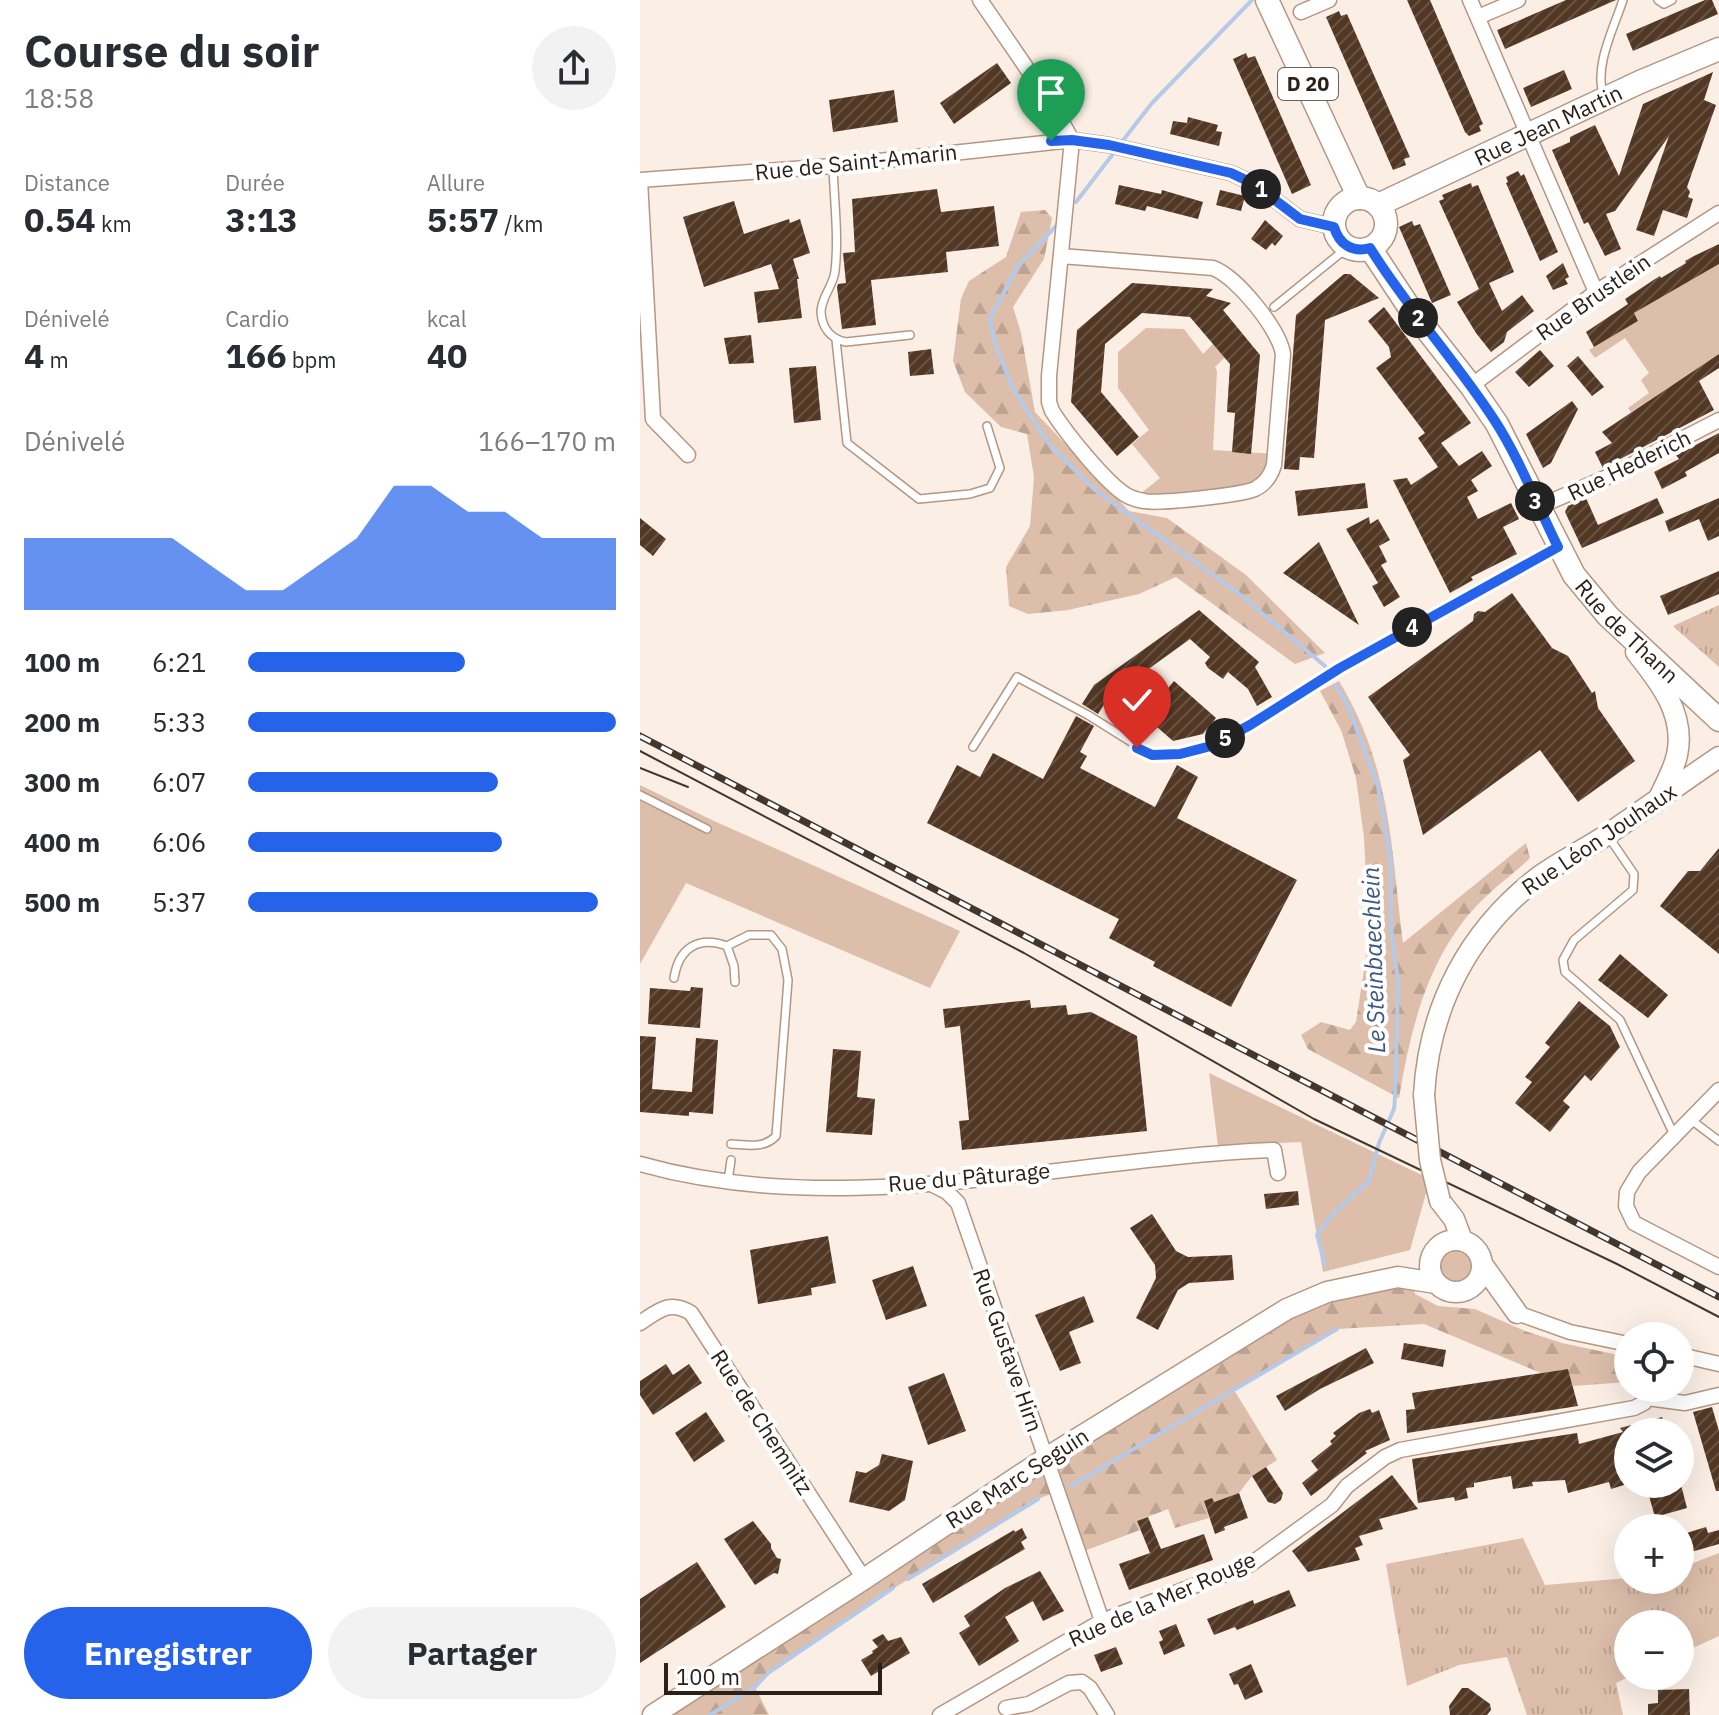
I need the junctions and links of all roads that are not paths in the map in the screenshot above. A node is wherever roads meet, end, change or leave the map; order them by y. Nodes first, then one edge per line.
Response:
1 (980, 0) edge
2 (1267, 0) edge
3 (1329, 0) edge
4 (1470, 0) edge
5 (1518, 0) edge
6 (1623, 0) edge
7 (1658, 0) edge
8 (1672, 0) edge
9 (1301, 12) dead end
10 (1478, 17) junction
11 (1719, 49) edge
12 (1605, 98) junction
13 (1528, 135) junction
14 (1072, 140) junction
15 (833, 166) junction
16 (640, 180) edge
17 (1368, 202) junction
18 (1719, 213) edge
19 (1334, 227) junction
20 (1359, 248) junction
21 (1061, 256) junction
22 (1596, 292) junction
23 (1274, 307) dead end
24 (910, 335) dead end
25 (836, 340) junction
26 (1471, 386) junction
27 (1719, 420) edge
28 (987, 426) dead end
29 (688, 455) dead end
30 (1538, 507) junction
31 (1558, 547) junction
32 (1608, 616) junction
33 (1719, 720) edge
34 (973, 747) dead end
35 (1719, 757) edge
36 (640, 795) edge
37 (1660, 796) junction
38 (707, 829) dead end
39 (1607, 835) junction
40 (727, 946) junction
41 (674, 978) dead end
42 (735, 982) dead end
43 (1719, 1090) edge
44 (1690, 1119) junction
45 (1674, 1135) junction
46 (1719, 1141) edge
47 (731, 1144) dead end
48 (731, 1160) dead end
49 (640, 1164) edge
50 (1278, 1173) dead end
51 (977, 1178) junction
52 (728, 1181) junction
53 (929, 1183) junction
54 (1440, 1201) junction
55 (958, 1203) junction
56 (1462, 1240) junction
57 (1436, 1249) junction
58 (1482, 1264) junction
59 (1719, 1267) edge
60 (1398, 1277) junction
61 (1436, 1283) junction
62 (1466, 1290) junction
63 (1517, 1313) junction
64 (640, 1323) edge
65 (1614, 1341) edge
66 (1694, 1358) edge
67 (1719, 1364) edge
68 (1719, 1395) edge
69 (1694, 1401) edge
70 (1643, 1402) edge
71 (1046, 1458) junction
72 (864, 1579) junction
73 (1102, 1621) junction
74 (994, 1683) junction
75 (1006, 1711) edge
76 (653, 1715) edge
77 (940, 1715) edge
78 (1107, 1715) edge

1 - 14 street
2 - 17 main road, D 20
3 - 9 street
4 - 10 street
5 - 10 street
6 - 12 lane
7 - 8 lane
10 - 13 street
11 - 12 main road, Rue Jean Martin
12 - 13 main road, Rue Jean Martin
13 - 17 main road, Rue Jean Martin
13 - 22 street
14 - 15 street, Rue de Saint-Amarin
14 - 19 street, Rue de Saint-Amarin
14 - 21 street
15 - 16 street, Rue de Saint-Amarin
15 - 25 lane
16 - 29 street, Rue de Saint-Amarin
17 - 19 main road
17 - 20 main road
18 - 22 street, Rue Brustlein
19 - 20 main road
20 - 23 lane
20 - 26 main road, Rue de Thann
21 - 21 street
22 - 26 street, Rue Brustlein
24 - 25 lane
25 - 28 lane
26 - 30 main road, Rue de Thann
27 - 30 street, Rue Hederich
30 - 31 main road, Rue de Thann
31 - 32 main road, Rue de Thann
31 - 34 lane
32 - 33 main road, Rue de Thann
32 - 37 street
35 - 37 street, Rue Léon Jouhaux
36 - 38 lane
37 - 39 street, Rue Léon Jouhaux
39 - 45 lane
39 - 54 street, Rue Léon Jouhaux, bridge
40 - 41 lane
40 - 42 lane
40 - 47 lane
43 - 44 street
44 - 45 street
44 - 46 lane
45 - 59 street
48 - 52 lane
49 - 52 street, Rue du Pâturage
50 - 51 street, Rue du Pâturage
51 - 53 street, Rue du Pâturage
51 - 55 street
52 - 53 street, Rue du Pâturage
53 - 55 street
54 - 56 street, Rue Léon Jouhaux
54 - 57 street, Rue Léon Jouhaux
55 - 71 street, Rue Gustave Hirn
56 - 57 street
56 - 58 street
57 - 60 street, Rue Marc Seguin
57 - 61 street
58 - 62 street
58 - 63 street
60 - 61 street, Rue Marc Seguin
60 - 71 street, Rue Marc Seguin
61 - 62 street
62 - 63 street
63 - 65 street
64 - 72 street, Rue de Chemnitz
66 - 67 street
68 - 69 street, Rue de la Mer Rouge
70 - 73 street, Rue de la Mer Rouge
71 - 72 street, Rue Marc Seguin
71 - 73 street, Rue Gustave Hirn
72 - 76 street, Rue Marc Seguin
73 - 74 street, Rue de la Mer Rouge
74 - 75 street
74 - 77 street, Rue de la Mer Rouge
75 - 78 street

